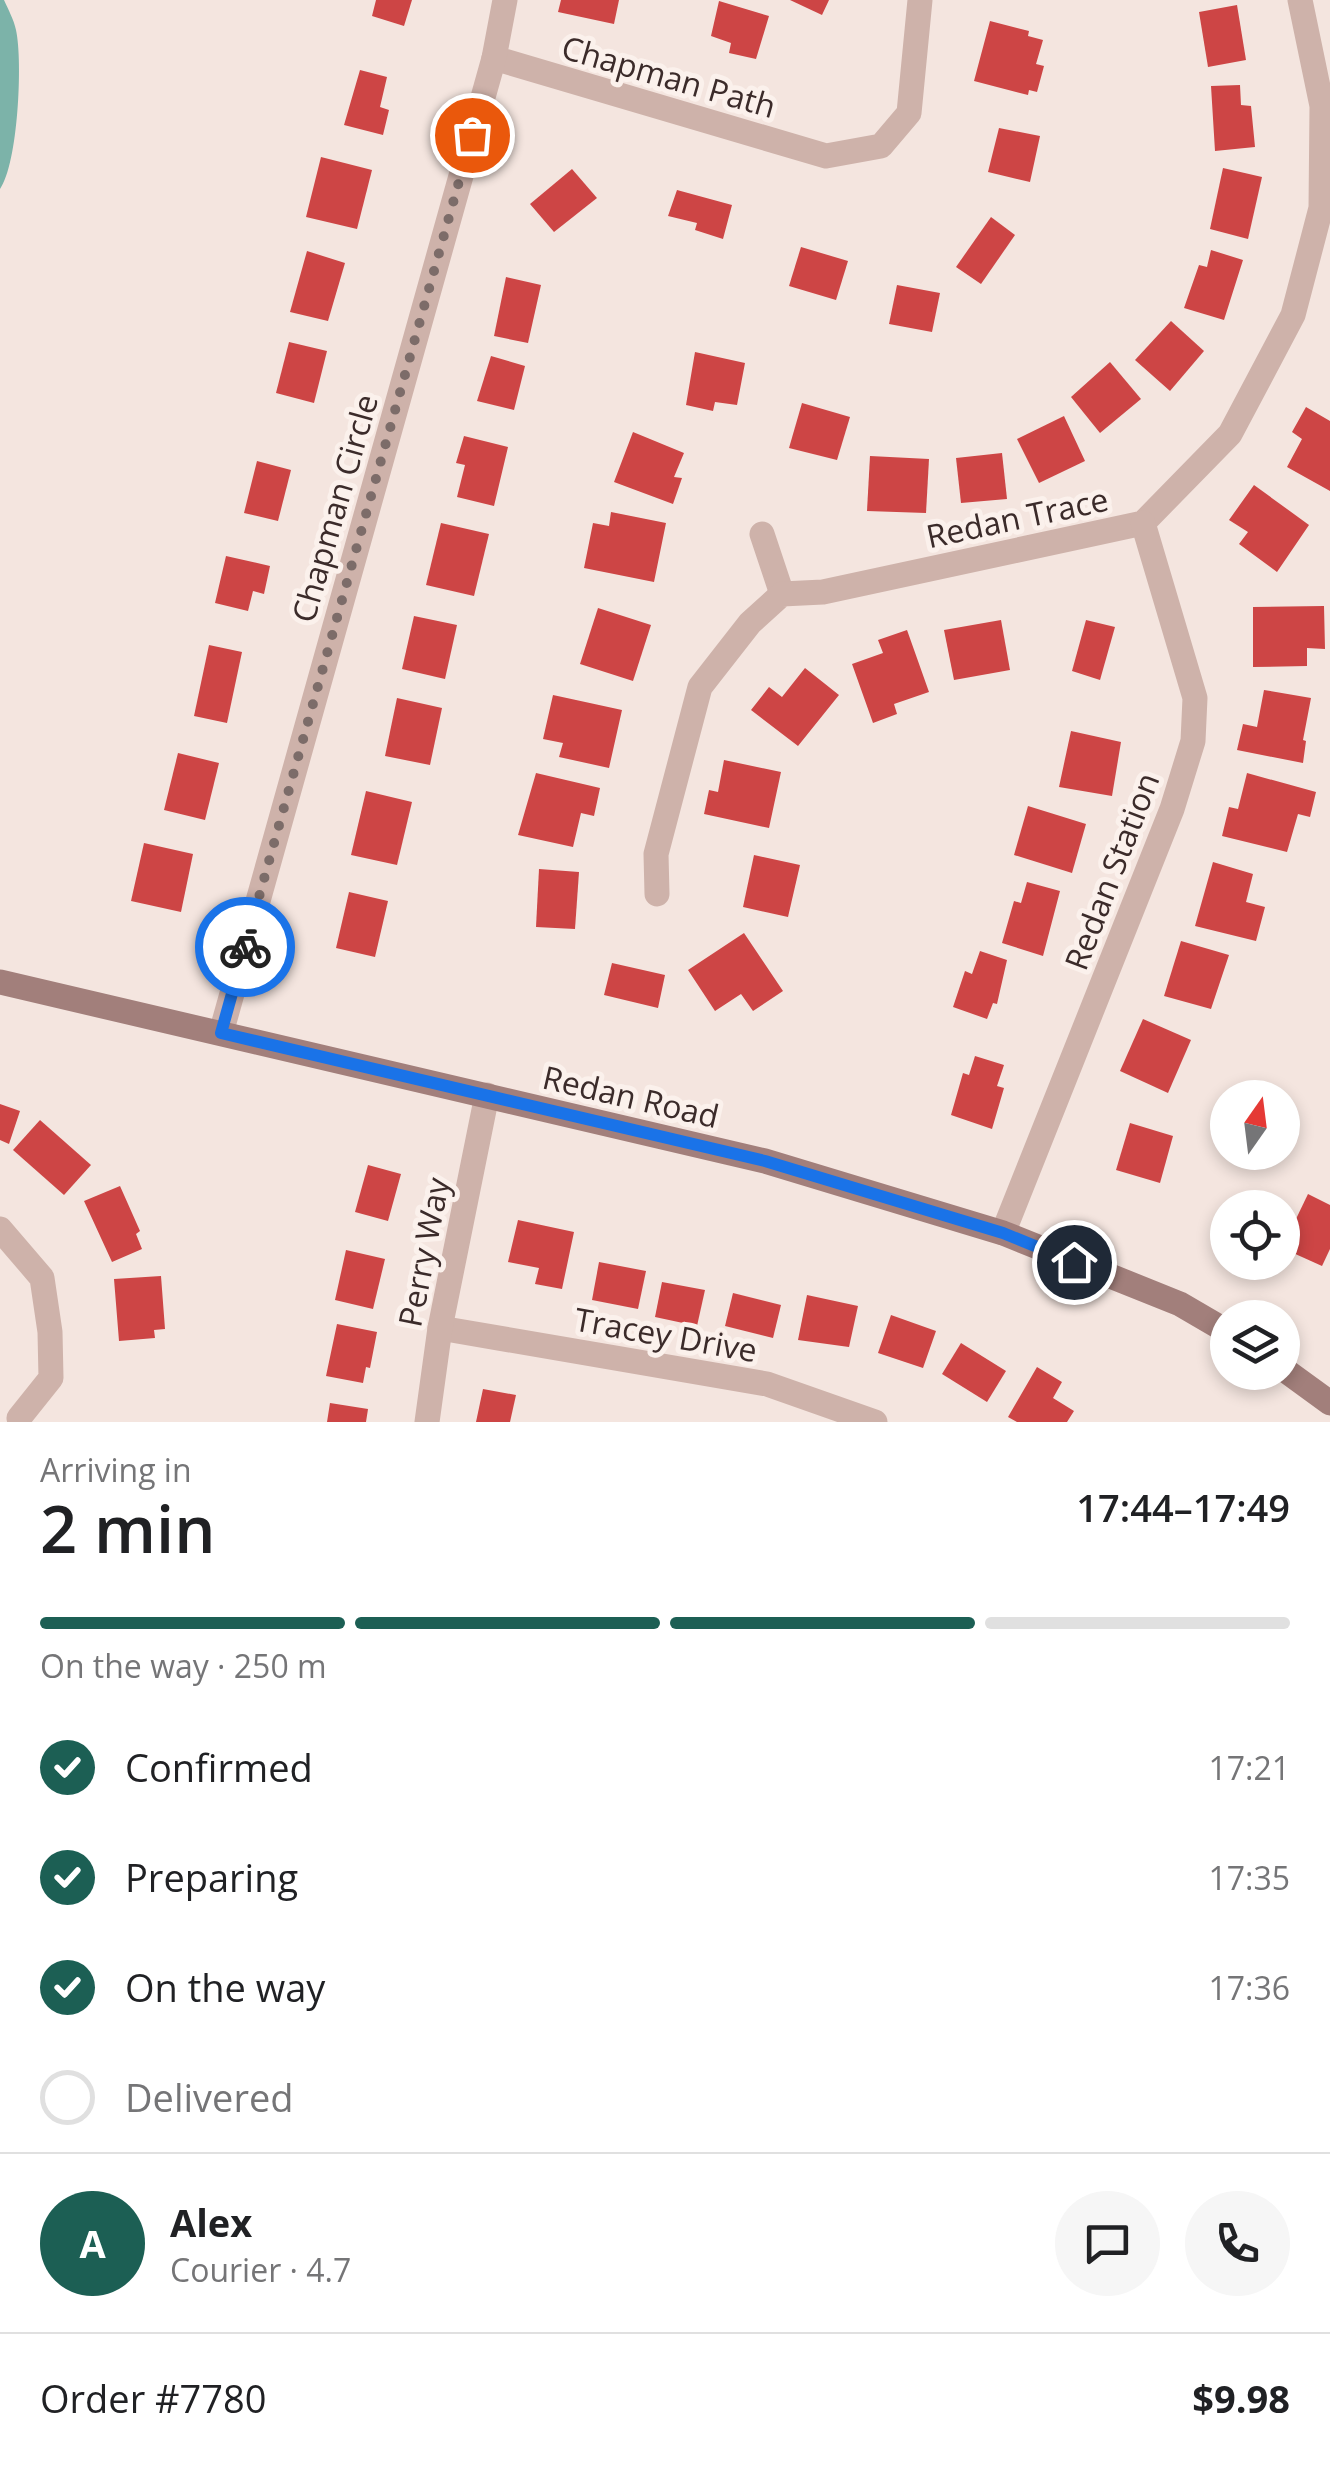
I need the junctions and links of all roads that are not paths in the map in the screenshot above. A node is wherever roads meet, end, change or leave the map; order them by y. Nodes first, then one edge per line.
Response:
1 (505, 0) edge
2 (920, 0) edge
3 (1300, 0) edge
4 (494, 58) junction
5 (1143, 524) junction
6 (762, 534) dead end
7 (782, 594) junction
8 (657, 894) dead end
9 (0, 982) edge
10 (221, 1033) junction
11 (487, 1095) junction
12 (0, 1229) edge
13 (1003, 1233) junction
14 (1210, 1322) edge
15 (440, 1328) junction
16 (1300, 1380) edge
17 (1329, 1400) edge
18 (19, 1418) dead end
19 (427, 1422) edge
20 (875, 1422) edge

1 - 4 street, Chapman Circle
2 - 4 street, Chapman Path
3 - 5 street, Redan Trace
4 - 10 street, Chapman Circle
5 - 7 street, Redan Trace
5 - 13 street, Redan Station
6 - 7 street
7 - 8 street
9 - 10 main road, Redan Road
10 - 11 main road, Redan Road
11 - 13 main road, Redan Road
11 - 15 street, Perry Way
12 - 18 street
13 - 14 main road, Redan Road
15 - 19 street, Perry Way
15 - 20 street, Tracey Drive
16 - 17 main road

